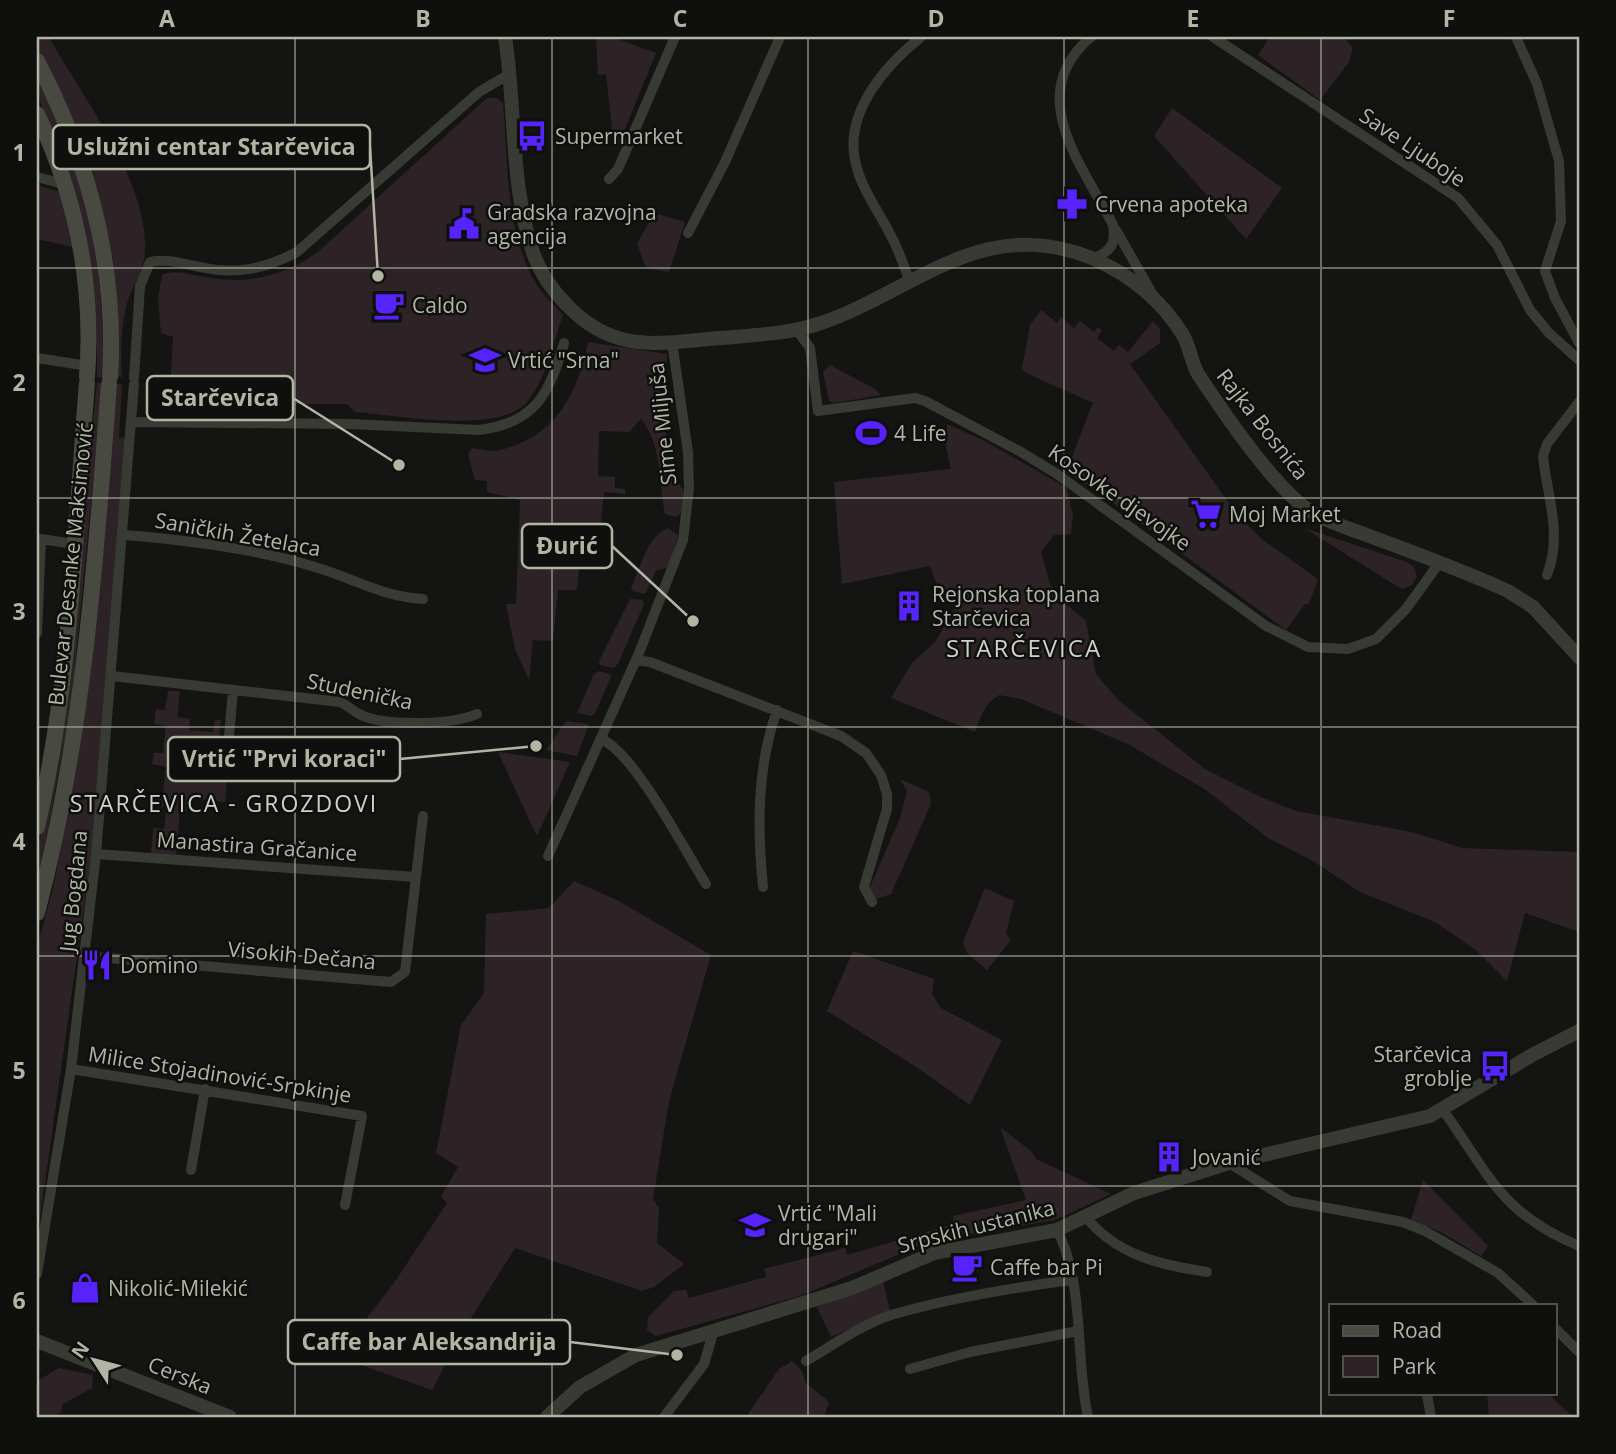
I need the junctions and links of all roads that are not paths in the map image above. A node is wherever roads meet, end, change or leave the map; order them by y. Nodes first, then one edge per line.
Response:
1 (505, 37) edge
2 (675, 37) edge
3 (780, 37) edge
4 (921, 37) edge
5 (1091, 37) edge
6 (1213, 37) edge
7 (1516, 37) edge
8 (37, 61) edge
9 (511, 73) junction
10 (37, 114) edge
11 (37, 177) edge
12 (609, 178) dead end
13 (67, 184) junction
14 (1113, 225) junction
15 (688, 233) dead end
16 (1093, 259) junction
17 (909, 279) junction
18 (1154, 298) junction
19 (796, 329) junction
20 (672, 342) junction
21 (564, 343) dead end
22 (1579, 343) edge
23 (37, 358) edge
24 (1579, 360) edge
25 (87, 375) junction
26 (1579, 402) edge
27 (133, 422) junction
28 (124, 535) junction
29 (74, 544) junction
30 (1439, 563) junction
31 (1548, 575) dead end
32 (423, 599) dead end
33 (37, 633) edge
34 (1579, 657) edge
35 (636, 660) junction
36 (112, 676) junction
37 (233, 690) junction
38 (777, 709) junction
39 (477, 714) dead end
40 (601, 739) junction
41 (342, 774) dead end
42 (424, 816) dead end
43 (37, 827) edge
44 (96, 854) junction
45 (548, 856) dead end
46 (415, 877) junction
47 (706, 884) dead end
48 (763, 887) dead end
49 (872, 902) dead end
50 (37, 913) edge
51 (85, 956) junction
52 (1579, 1031) edge
53 (71, 1069) junction
54 (205, 1089) junction
55 (1443, 1110) junction
56 (1228, 1163) junction
57 (191, 1170) dead end
58 (345, 1205) dead end
59 (1085, 1216) junction
60 (1057, 1230) junction
61 (1579, 1246) edge
62 (1207, 1272) dead end
63 (37, 1274) edge
64 (1071, 1280) junction
65 (1532, 1304) edge
66 (1556, 1329) edge
67 (713, 1330) junction
68 (1078, 1331) junction
69 (37, 1341) edge
70 (1579, 1352) edge
71 (806, 1361) dead end
72 (910, 1369) dead end
73 (1427, 1395) dead end
74 (230, 1417) edge
75 (547, 1417) edge
76 (664, 1417) edge
77 (1088, 1417) edge
78 (1432, 1417) edge

1 - 9 street, Rajka Bosnića
2 - 12 street
3 - 15 street
4 - 17 street
5 - 14 street
6 - 24 street, Save Ljuboje
7 - 22 street
8 - 50 main road, Bulevar Desanke Maksimović
9 - 20 street, Rajka Bosnića
9 - 27 street, Jug Bogdana
10 - 13 main road, Bulevar Desanke Maksimović
11 - 13 street
13 - 25 main road, Bulevar Desanke Maksimović
14 - 16 street
14 - 18 street
16 - 17 street, Rajka Bosnića
16 - 18 street, Rajka Bosnića
17 - 19 street, Rajka Bosnića
18 - 30 street, Rajka Bosnića
19 - 20 street, Rajka Bosnića
19 - 30 street, Kosovke djevojke
20 - 35 street, Sime Miljuša
21 - 27 street
23 - 25 street
25 - 29 main road, Bulevar Desanke Maksimović
26 - 31 street
27 - 28 street, Jug Bogdana
28 - 32 street, Saničkih Žetelaca
28 - 36 street, Jug Bogdana
29 - 33 street
29 - 43 main road, Bulevar Desanke Maksimović
30 - 34 street, Rajka Bosnića
35 - 38 street
35 - 40 street, Sime Miljuša
36 - 37 street, Studenička
36 - 44 street, Jug Bogdana
37 - 39 street, Studenička
37 - 41 street
38 - 48 street
38 - 49 street
40 - 45 street, Sime Miljuša
40 - 47 street
42 - 46 street
44 - 46 street, Manastira Gračanice
44 - 51 street, Jug Bogdana
46 - 51 street, Visokih Dečana
51 - 53 street, Jug Bogdana
52 - 55 street, Srpskih ustanika
53 - 54 street, Milice Stojadinović-Srpkinje
53 - 63 street, Jug Bogdana
54 - 57 street
54 - 58 street, Milice Stojadinović-Srpkinje
55 - 56 street, Srpskih ustanika
55 - 61 street
56 - 59 street, Srpskih ustanika
56 - 65 street
59 - 60 street, Srpskih ustanika
59 - 62 street
60 - 64 street
60 - 67 street, Srpskih ustanika
64 - 68 street
64 - 71 street
66 - 70 street
67 - 75 street, Srpskih ustanika
67 - 76 street
68 - 72 street
68 - 77 street
69 - 74 street, Cerska
73 - 78 street

